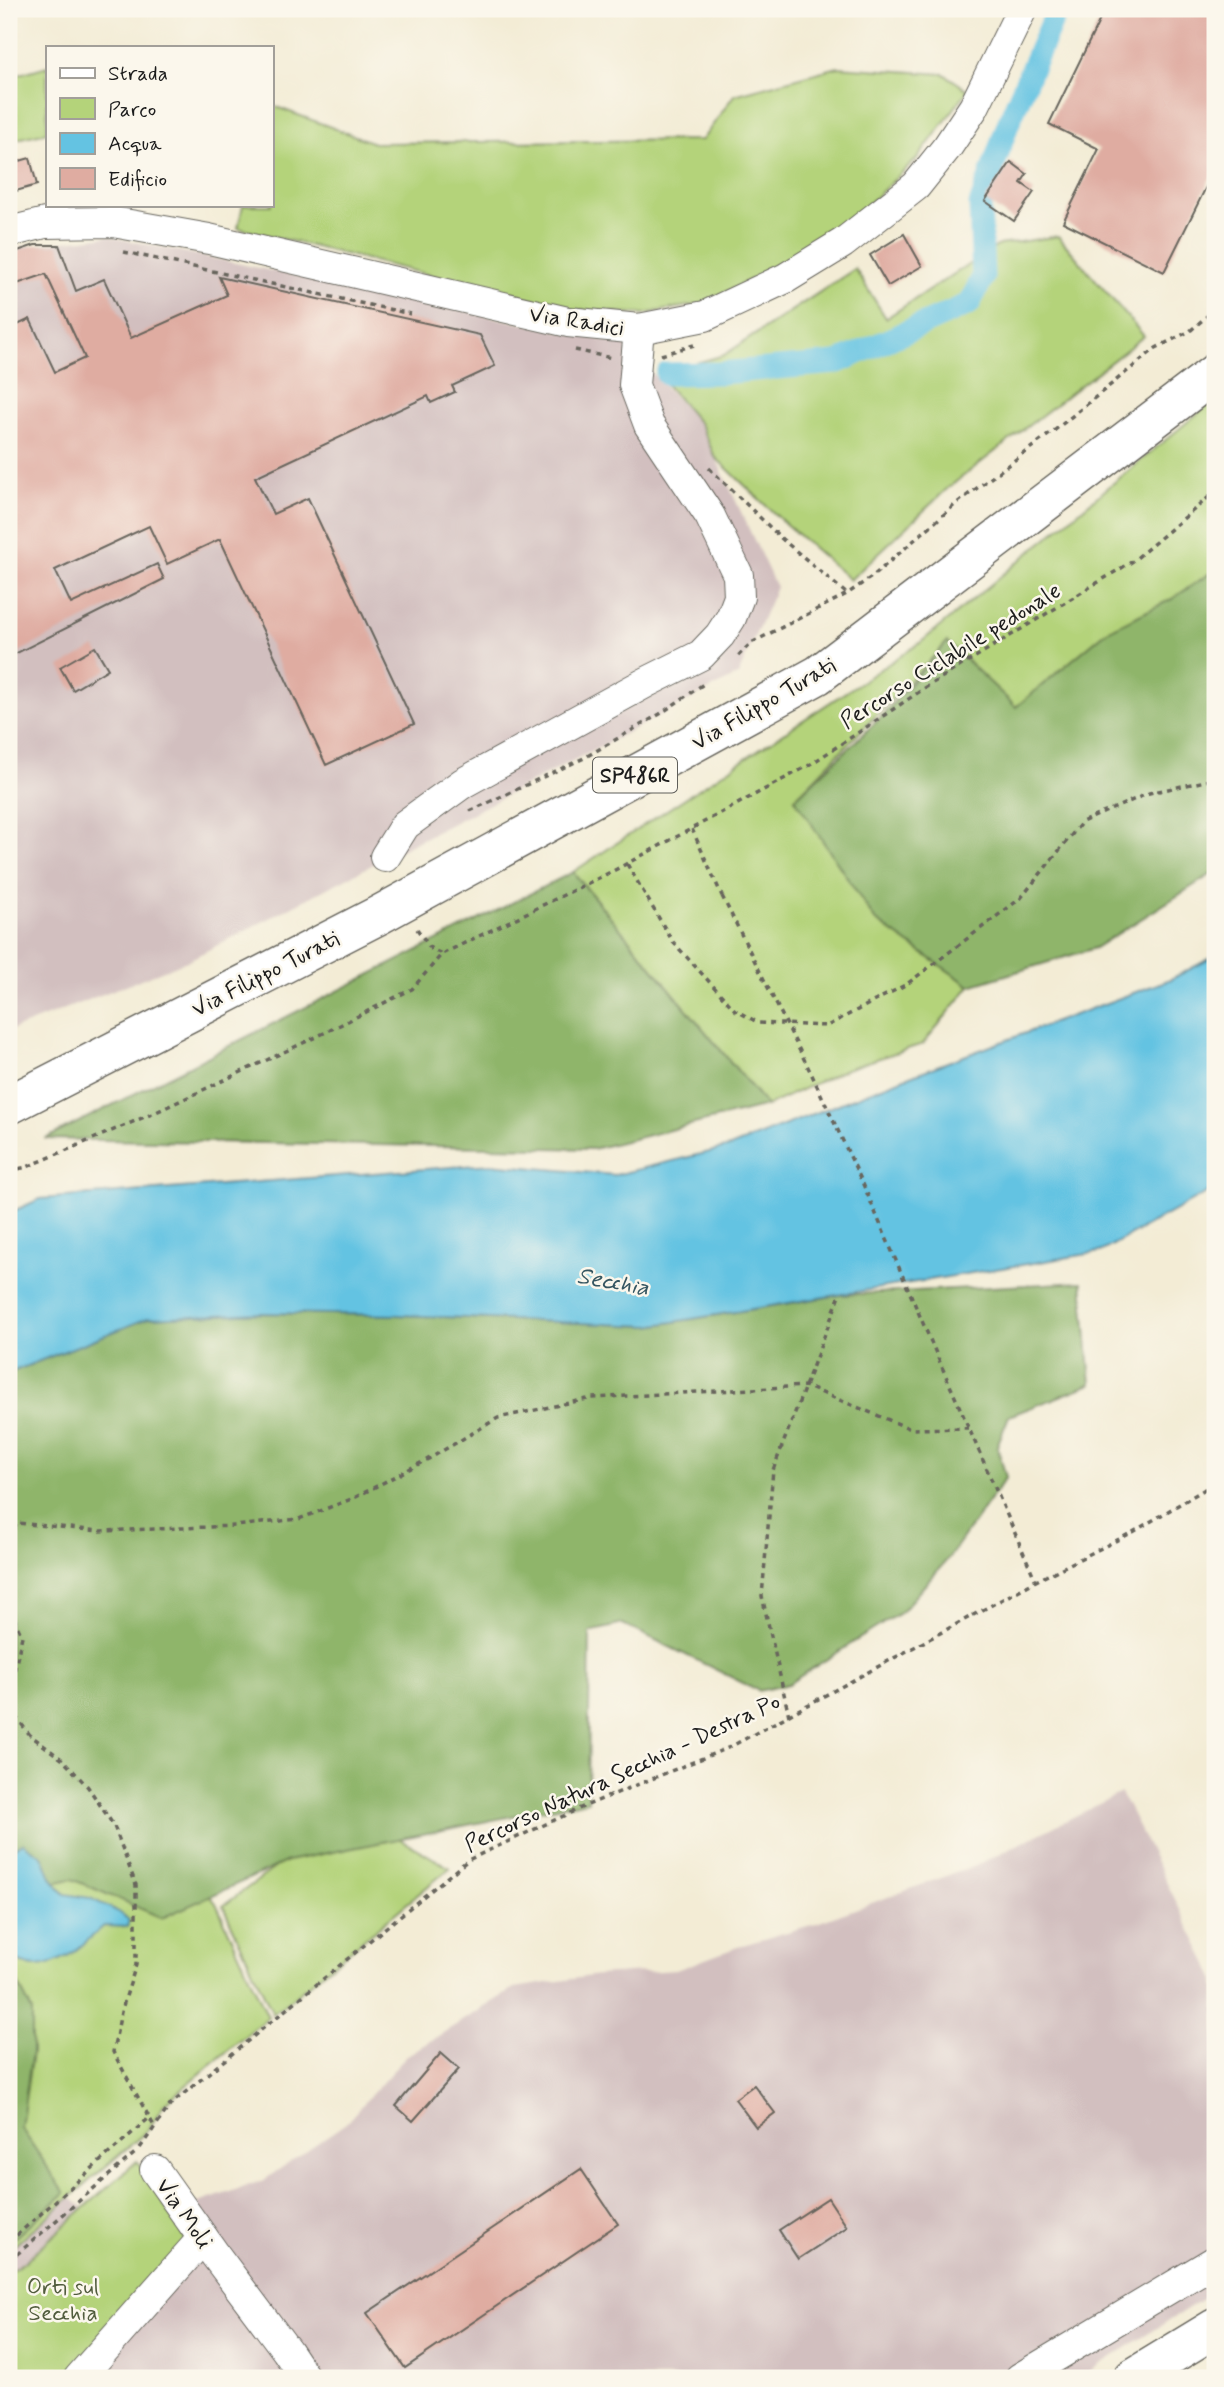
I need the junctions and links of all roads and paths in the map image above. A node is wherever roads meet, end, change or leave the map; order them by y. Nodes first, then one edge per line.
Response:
1 (1019, 11) edge
2 (9, 232) edge
3 (119, 251) dead end
4 (1215, 309) edge
5 (419, 316) dead end
6 (639, 329) junction
7 (565, 348) dead end
8 (635, 361) junction
9 (1215, 373) edge
10 (701, 459) dead end
11 (1215, 492) edge
12 (1215, 779) edge
13 (692, 829) junction
14 (386, 857) dead end
15 (627, 864) junction
16 (417, 929) dead end
17 (442, 954) junction
18 (9, 1105) edge
19 (9, 1171) edge
20 (840, 1295) dead end
21 (805, 1386) junction
22 (968, 1428) junction
23 (1215, 1483) edge
24 (9, 1538) edge
25 (1036, 1581) junction
26 (9, 1609) edge
27 (9, 1696) edge
28 (9, 1708) edge
29 (789, 1716) junction
30 (149, 2118) junction
31 (154, 2126) junction
32 (155, 2170) dead end
33 (9, 2242) edge
34 (209, 2247) junction
35 (9, 2261) edge
36 (1215, 2261) edge
37 (1215, 2328) edge
38 (79, 2378) edge
39 (305, 2378) edge
40 (1020, 2378) edge
41 (1133, 2378) edge

1 - 6 street, Via Radici
2 - 6 street, Via Radici
3 - 5 path
4 - 10 path
6 - 8 street
7 - 8 path
8 - 14 street
9 - 18 main road, Via Filippo Turati / SP486R
11 - 13 path, Percorso Ciclabile pedonale
12 - 15 path
13 - 15 path, Percorso Ciclabile pedonale
13 - 22 path, bridge
15 - 17 path, Percorso Ciclabile pedonale
16 - 17 path
17 - 19 path
20 - 21 path
21 - 22 path
21 - 24 path
21 - 29 path
22 - 25 path
23 - 25 path, Percorso Natura Secchia - Destra Po
25 - 29 path, Percorso Natura Secchia - Destra Po
26 - 27 path
28 - 30 path
29 - 31 path, Percorso Natura Secchia - Destra Po
30 - 31 path
30 - 33 path
31 - 35 path, Percorso Natura Secchia - Destra Po
32 - 34 street, Via Moli
34 - 38 street
34 - 39 street, Via Moli
36 - 40 street
37 - 41 main road

